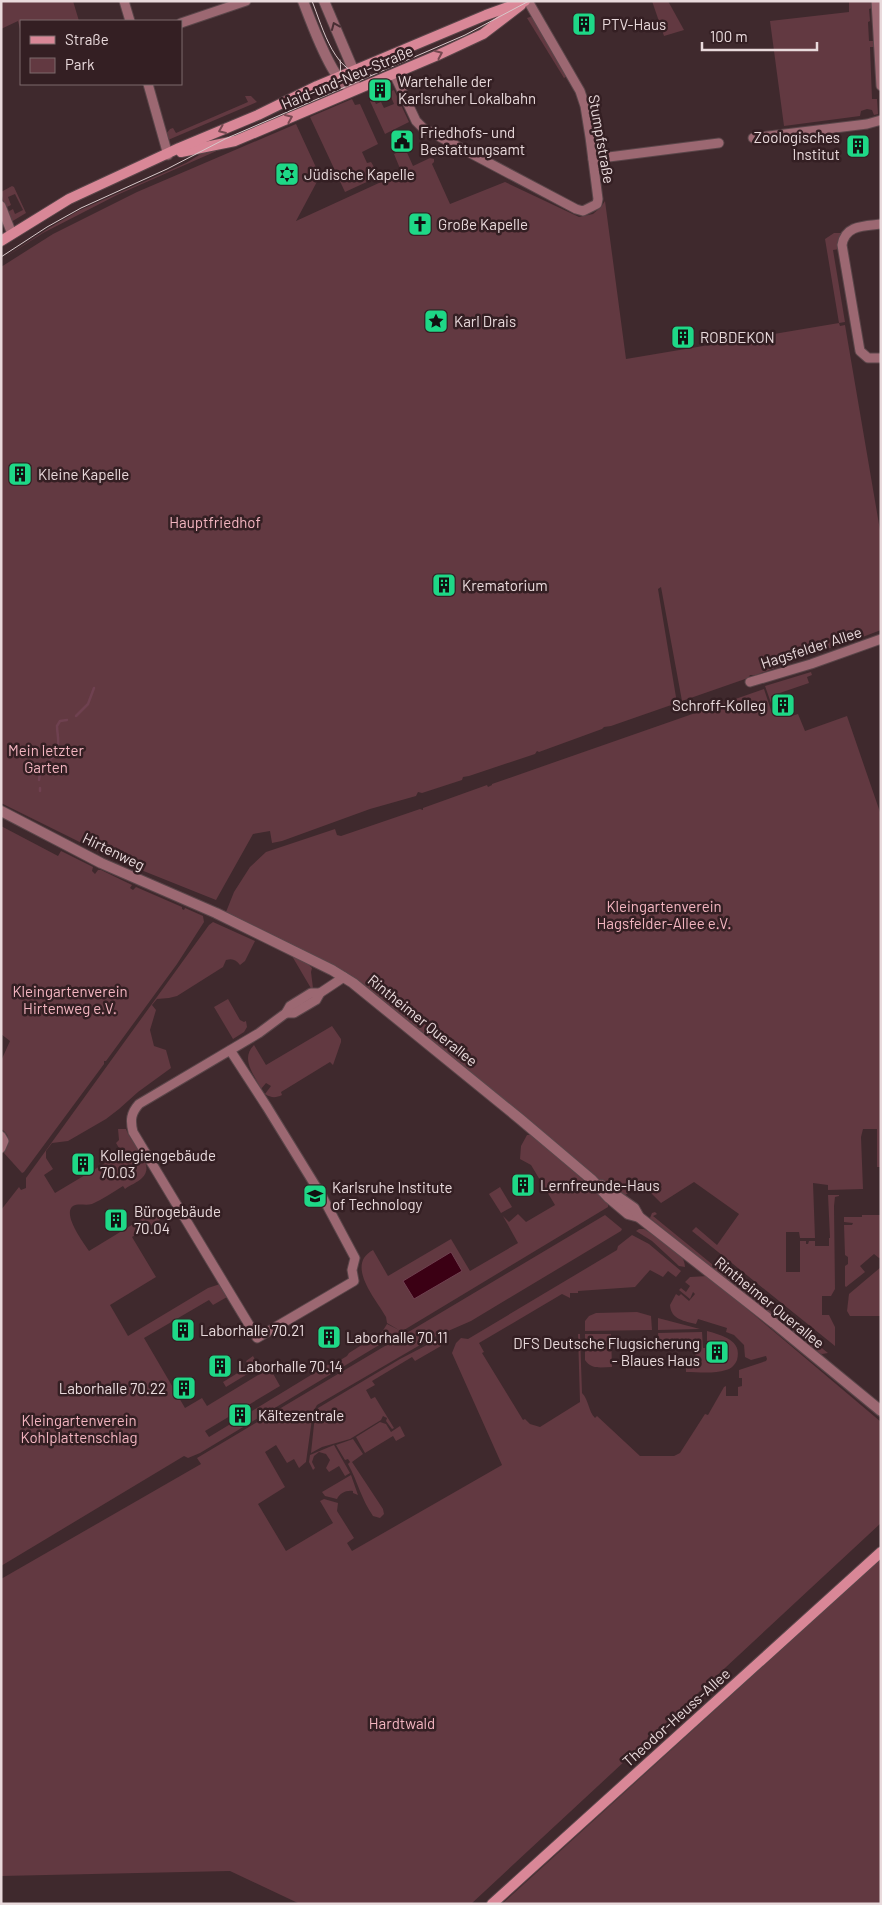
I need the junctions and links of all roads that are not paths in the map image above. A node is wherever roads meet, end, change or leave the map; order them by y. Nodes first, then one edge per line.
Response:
1 (124, 1) edge
2 (246, 1) edge
3 (304, 1) edge
4 (324, 1) edge
5 (526, 1) edge
6 (878, 2) edge
7 (130, 20) edge
8 (182, 23) edge
9 (354, 70) junction
10 (394, 74) junction
11 (338, 77) junction
12 (148, 85) edge
13 (881, 86) edge
14 (354, 90) junction
15 (881, 120) edge
16 (754, 138) dead end
17 (719, 143) dead end
18 (168, 155) junction
19 (593, 159) junction
20 (1, 206) edge
21 (881, 224) edge
22 (12, 234) junction
23 (1, 241) edge
24 (881, 358) edge
25 (881, 639) edge
26 (750, 682) dead end
27 (1, 811) edge
28 (216, 913) joint
29 (344, 977) junction
30 (230, 1050) junction
31 (1, 1136) edge
32 (1, 1148) edge
33 (881, 1411) edge
34 (881, 1552) edge
35 (492, 1904) edge

1 - 7 street
2 - 8 street
3 - 11 street
9 -> 4 street
5 - 9 main road, Haid-und-Neu-Straße
10 -> 5 main road, Haid-und-Neu-Straße
5 - 19 street, Stumpfstraße
6 - 13 street
9 - 11 main road, Haid-und-Neu-Straße
9 - 14 street
10 - 14 main road, Haid-und-Neu-Straße
10 - 19 street, Stumpfstraße
11 - 14 street
11 -> 18 main road, Haid-und-Neu-Straße
12 - 18 street
18 -> 14 main road, Haid-und-Neu-Straße
15 - 16 street
17 - 19 street
18 - 22 main road, Haid-und-Neu-Straße
20 - 22 street
21 - 24 street
22 - 23 main road, Haid-und-Neu-Straße
25 - 26 street, Hagsfelder Allee
27 - 28 street, Hirtenweg
28 - 29 street, Rintheimer Querallee
29 - 30 street
29 - 33 street, Rintheimer Querallee
30 - 30 street
31 - 32 street
34 - 35 main road, Theodor-Heuss-Allee

